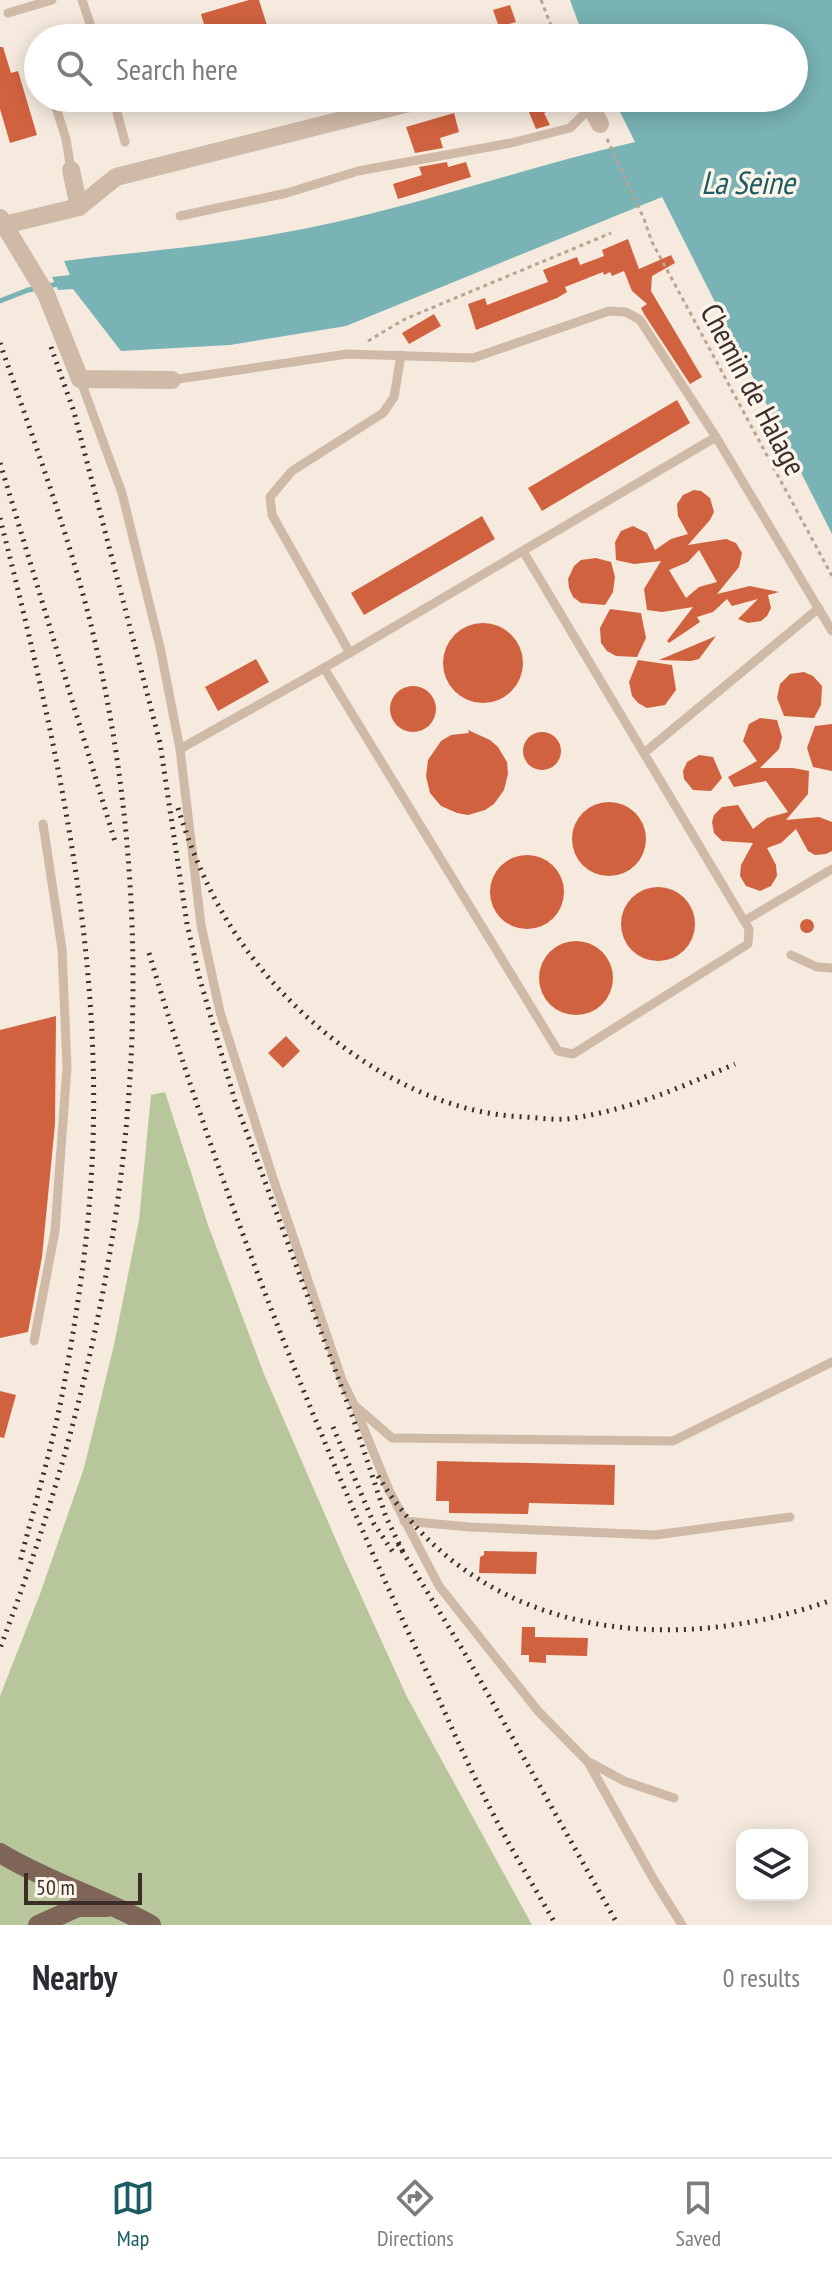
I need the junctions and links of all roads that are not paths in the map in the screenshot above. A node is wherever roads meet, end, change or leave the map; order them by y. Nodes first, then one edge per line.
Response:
1 (52, 0) edge
2 (82, 0) edge
3 (8, 13) dead end
4 (90, 24) edge
5 (57, 112) edge
6 (117, 112) edge
7 (374, 112) edge
8 (590, 112) edge
9 (125, 142) dead end
10 (71, 170) joint
11 (79, 207) junction
12 (180, 216) dead end
13 (2, 222) edge
14 (401, 355) junction
15 (80, 379) junction
16 (172, 380) joint
17 (716, 437) junction
18 (523, 551) junction
19 (819, 608) junction
20 (832, 631) edge
21 (350, 653) junction
22 (324, 668) junction
23 (180, 749) junction
24 (644, 753) junction
25 (43, 824) dead end
26 (832, 869) edge
27 (744, 921) junction
28 (791, 955) dead end
29 (832, 968) edge
30 (34, 1341) dead end
31 (832, 1362) edge
32 (354, 1405) junction
33 (790, 1517) dead end
34 (404, 1521) junction
35 (588, 1762) junction
36 (674, 1798) dead end
37 (0, 1853) edge
38 (119, 1907) junction
39 (38, 1925) edge
40 (151, 1925) edge
41 (682, 1925) edge

1 - 3 lane
2 - 4 lane
5 - 10 lane
6 - 9 lane
7 - 11 street
8 - 12 lane
10 - 11 street
11 - 13 street
13 - 15 street
14 - 16 lane
14 - 17 lane
14 - 21 lane
15 - 16 street
15 - 23 lane
17 - 18 lane
17 - 19 lane
18 - 21 lane
18 - 24 lane
19 - 20 lane
19 - 24 lane
21 - 22 lane
22 - 23 lane
22 - 27 lane
23 - 32 lane
24 - 27 lane
25 - 30 lane
26 - 27 lane
28 - 29 lane
31 - 32 lane
32 - 34 lane
33 - 34 lane
34 - 35 lane
35 - 36 lane
35 - 41 lane
37 - 38 main road
38 - 39 main road
38 - 40 main road

